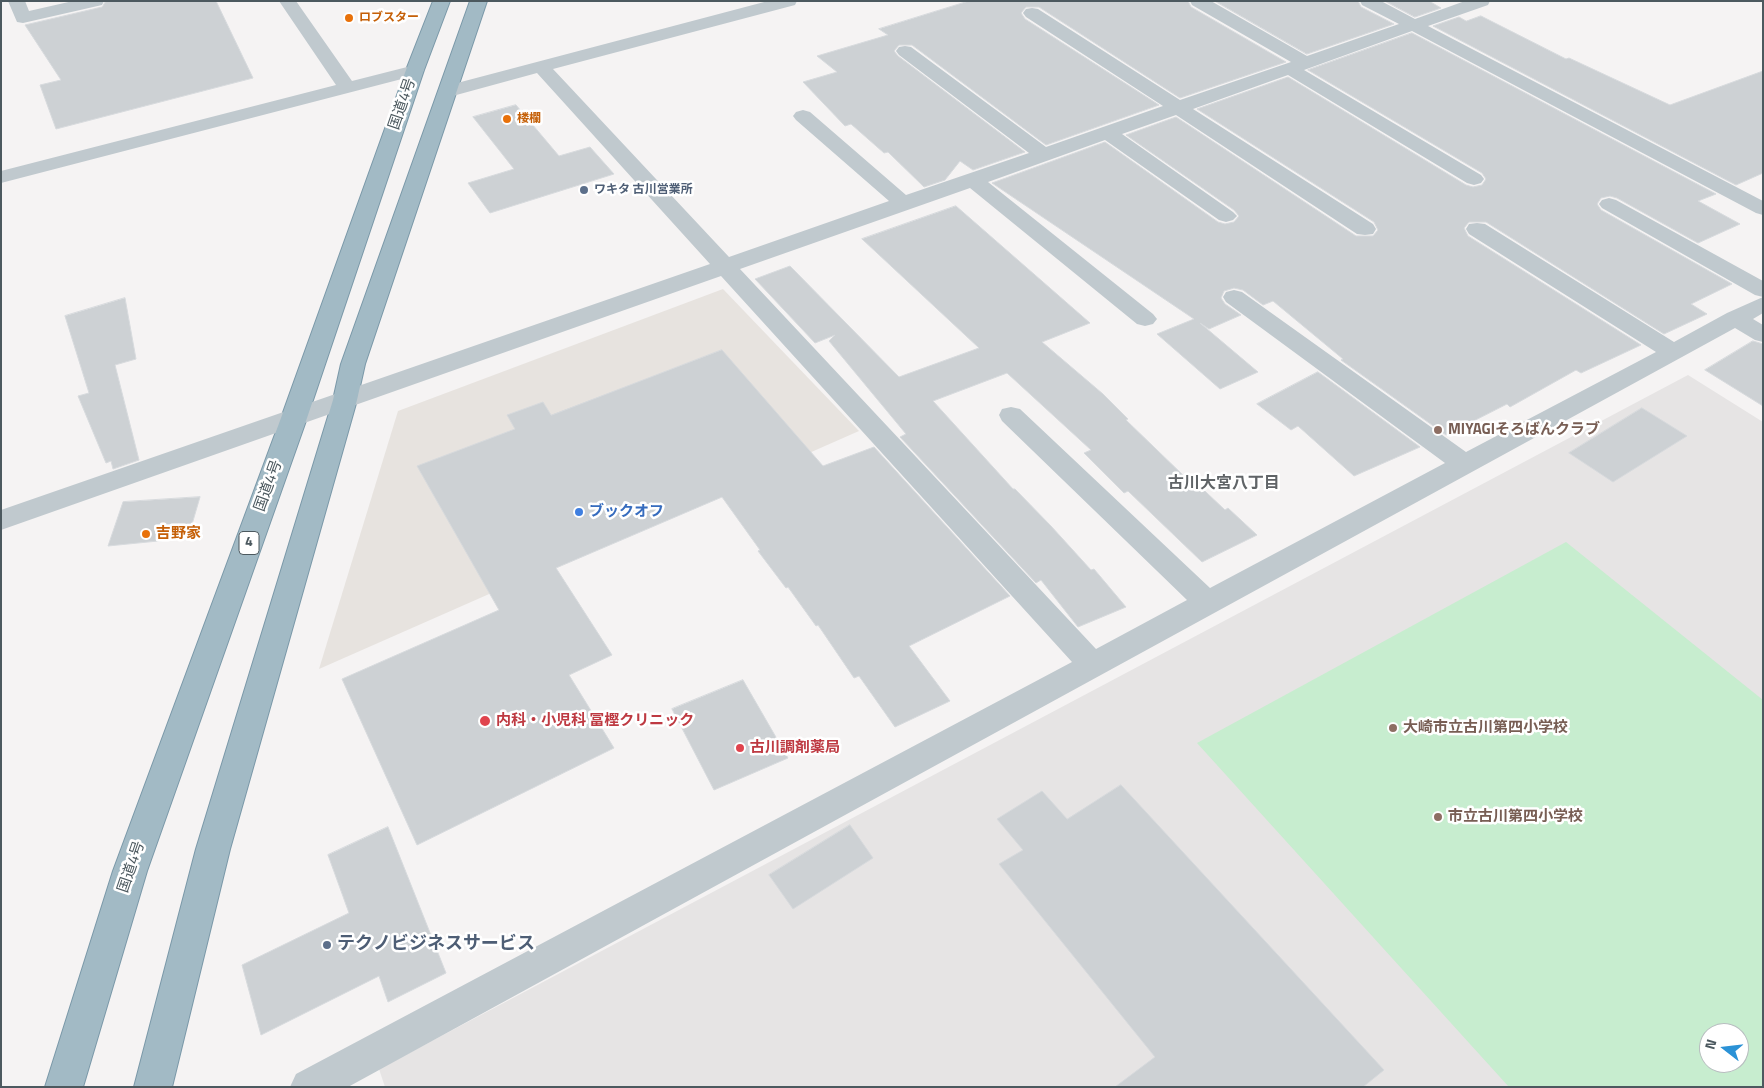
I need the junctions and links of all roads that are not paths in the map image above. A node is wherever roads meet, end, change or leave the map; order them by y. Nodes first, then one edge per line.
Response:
1 (16, 1) edge
2 (96, 1) edge
3 (287, 1) edge
4 (442, 1) edge
5 (479, 1) edge
6 (789, 1) edge
7 (1198, 1) edge
8 (1368, 1) edge
9 (1482, 1) edge
10 (1032, 13) dead end
11 (1415, 25) junction
12 (905, 51) dead end
13 (1298, 66) junction
14 (541, 67) junction
15 (415, 70) junction
16 (346, 86) junction
17 (449, 91) junction
18 (1178, 108) junction
19 (803, 116) dead end
20 (1108, 133) junction
21 (1044, 155) junction
22 (1, 177) edge
23 (1474, 179) dead end
24 (973, 180) junction
25 (904, 204) junction
26 (1609, 204) dead end
27 (1763, 209) edge
28 (1226, 216) dead end
29 (1365, 229) dead end
30 (1477, 229) dead end
31 (726, 266) junction
32 (1763, 290) edge
33 (1234, 297) dead end
34 (1763, 304) edge
35 (1735, 318) junction
36 (1145, 319) dead end
37 (1763, 335) edge
38 (1673, 352) junction
39 (344, 400) junction
40 (1011, 415) dead end
41 (294, 418) junction
42 (1464, 464) junction
43 (1, 520) edge
44 (1208, 603) junction
45 (1093, 664) junction
46 (326, 1083) edge
47 (64, 1087) edge
48 (153, 1087) edge

1 - 2 street
3 - 16 street
4 - 15 highway, 国道4号 / 4
5 - 17 highway
6 - 14 street
7 - 13 street
8 - 11 street
9 - 11 street
10 - 18 street
11 - 13 street
11 - 27 street
12 - 21 street
13 - 18 street
13 - 23 street
14 - 17 street
14 - 31 street
15 - 16 street
15 - 41 highway, 国道4号 / 4
16 - 22 street
17 - 39 highway
18 - 20 street
18 - 29 street
19 - 25 street
20 - 21 street
20 - 28 street
21 - 24 street
24 - 25 street
24 - 36 street
25 - 31 street
26 - 32 street
30 - 38 street
31 - 39 street
31 - 45 street
33 - 42 street
34 - 35 street
35 - 37 street
35 - 38 street
38 - 42 street
39 - 41 street
39 - 48 highway
40 - 44 street
41 - 43 street
41 - 47 highway, 国道4号 / 4
42 - 44 street
44 - 45 street
45 - 46 street

